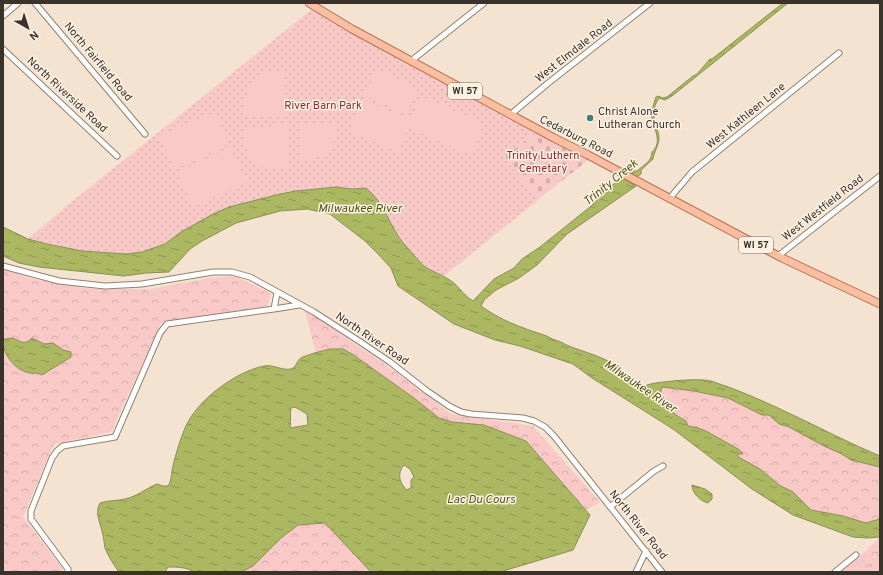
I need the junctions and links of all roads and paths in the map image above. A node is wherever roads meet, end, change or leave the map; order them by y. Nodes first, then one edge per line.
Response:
1 (18, 3) edge
2 (34, 3) edge
3 (309, 3) edge
4 (484, 3) edge
5 (650, 3) edge
6 (3, 16) edge
7 (3, 48) edge
8 (839, 53) dead end
9 (411, 61) junction
10 (510, 115) junction
11 (145, 134) dead end
12 (117, 156) dead end
13 (880, 176) edge
14 (669, 199) junction
15 (778, 256) junction
16 (3, 266) edge
17 (277, 293) junction
18 (880, 304) edge
19 (299, 305) junction
20 (274, 309) junction
21 (663, 466) dead end
22 (610, 507) junction
23 (646, 551) junction
24 (856, 555) dead end
25 (68, 572) edge
26 (636, 572) edge
27 (662, 572) edge
28 (835, 572) edge

1 - 6 street
2 - 11 street, North Fairfield Road
3 - 9 main road, Cedarburg Road / WI 57
4 - 9 street
5 - 10 street, West Elmdale Road
7 - 12 street, North Riverside Road
8 - 14 street, West Kathleen Lane
9 - 10 main road, Cedarburg Road / WI 57
10 - 14 main road, Cedarburg Road / WI 57
13 - 15 street, West Westfield Road
14 - 15 main road, Cedarburg Road / WI 57
15 - 18 main road, Cedarburg Road / WI 57
16 - 17 street, North River Road
17 - 19 street, North River Road
17 - 20 street
19 - 20 street
19 - 22 street, North River Road
20 - 25 street
21 - 22 street
22 - 23 street, North River Road
23 - 26 street
23 - 27 street, North River Road
24 - 28 street

